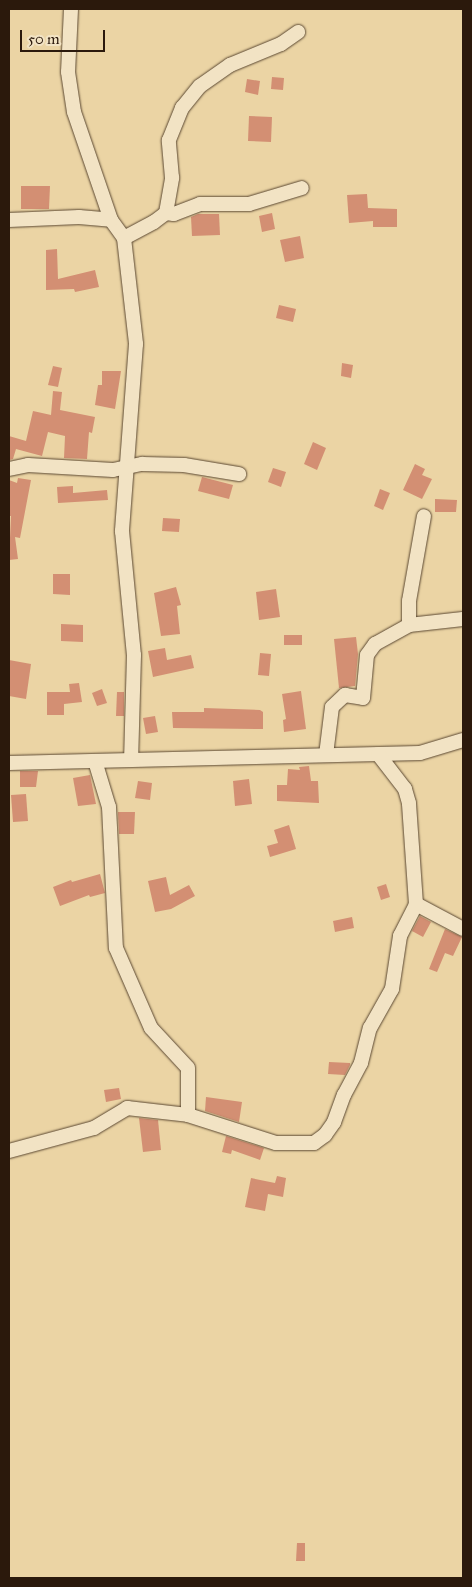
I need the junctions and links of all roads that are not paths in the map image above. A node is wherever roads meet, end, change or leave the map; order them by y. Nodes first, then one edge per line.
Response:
1 (71, 9) edge
2 (298, 32) dead end
3 (302, 188) dead end
4 (166, 213) junction
5 (9, 220) edge
6 (110, 220) junction
7 (124, 238) junction
8 (127, 468) junction
9 (9, 469) edge
10 (239, 474) dead end
11 (424, 516) dead end
12 (463, 618) edge
13 (409, 625) junction
14 (463, 740) edge
15 (378, 754) junction
16 (326, 755) junction
17 (131, 760) junction
18 (95, 761) junction
19 (9, 763) edge
20 (416, 904) junction
21 (463, 929) edge
22 (188, 1114) junction
23 (9, 1151) edge

1 - 6 street
2 - 4 street
3 - 4 street
4 - 7 street
5 - 6 street
6 - 7 street
7 - 8 street
8 - 9 street
8 - 10 street
8 - 17 street
11 - 13 street
12 - 13 street
13 - 16 street
14 - 15 street
15 - 16 street
15 - 20 street
16 - 17 street
17 - 18 street
18 - 19 street
18 - 22 street
20 - 21 street
20 - 22 street
22 - 23 street

